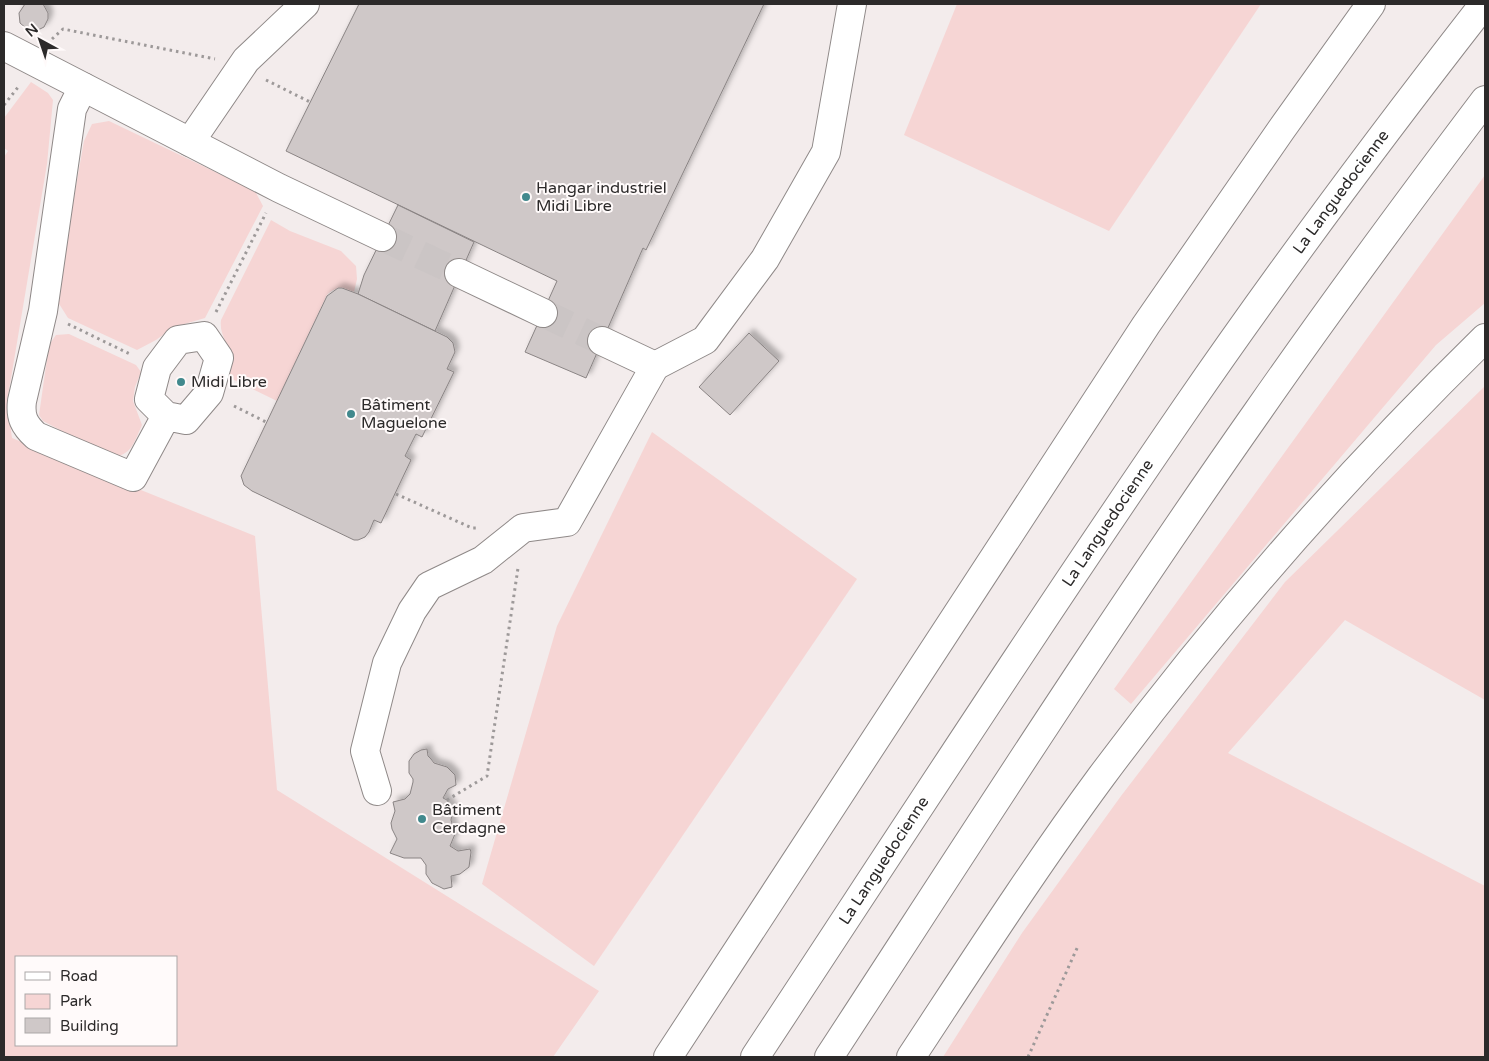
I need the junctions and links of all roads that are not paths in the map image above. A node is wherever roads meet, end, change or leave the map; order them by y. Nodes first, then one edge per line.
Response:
1 (305, 4) edge
2 (852, 4) edge
3 (1371, 4) edge
4 (1484, 4) edge
5 (4, 46) edge
6 (83, 87) junction
7 (1485, 100) edge
8 (190, 142) junction
9 (382, 237) tunnel mouth
10 (459, 273) tunnel mouth
11 (543, 313) tunnel mouth
12 (1485, 338) edge
13 (602, 341) tunnel mouth
14 (655, 366) junction
15 (166, 416) junction
16 (377, 791) dead end
17 (668, 1057) edge
18 (755, 1057) edge
19 (829, 1057) edge
20 (911, 1057) edge

1 - 8 main road
2 - 14 main road
3 - 17 main road
4 - 18 main road, La Languedocienne
5 - 6 main road
6 - 8 main road
6 - 15 main road
7 - 19 main road
8 - 9 main road
10 - 11 main road
12 - 20 main road
13 - 14 main road
14 - 16 main road
15 - 15 main road

